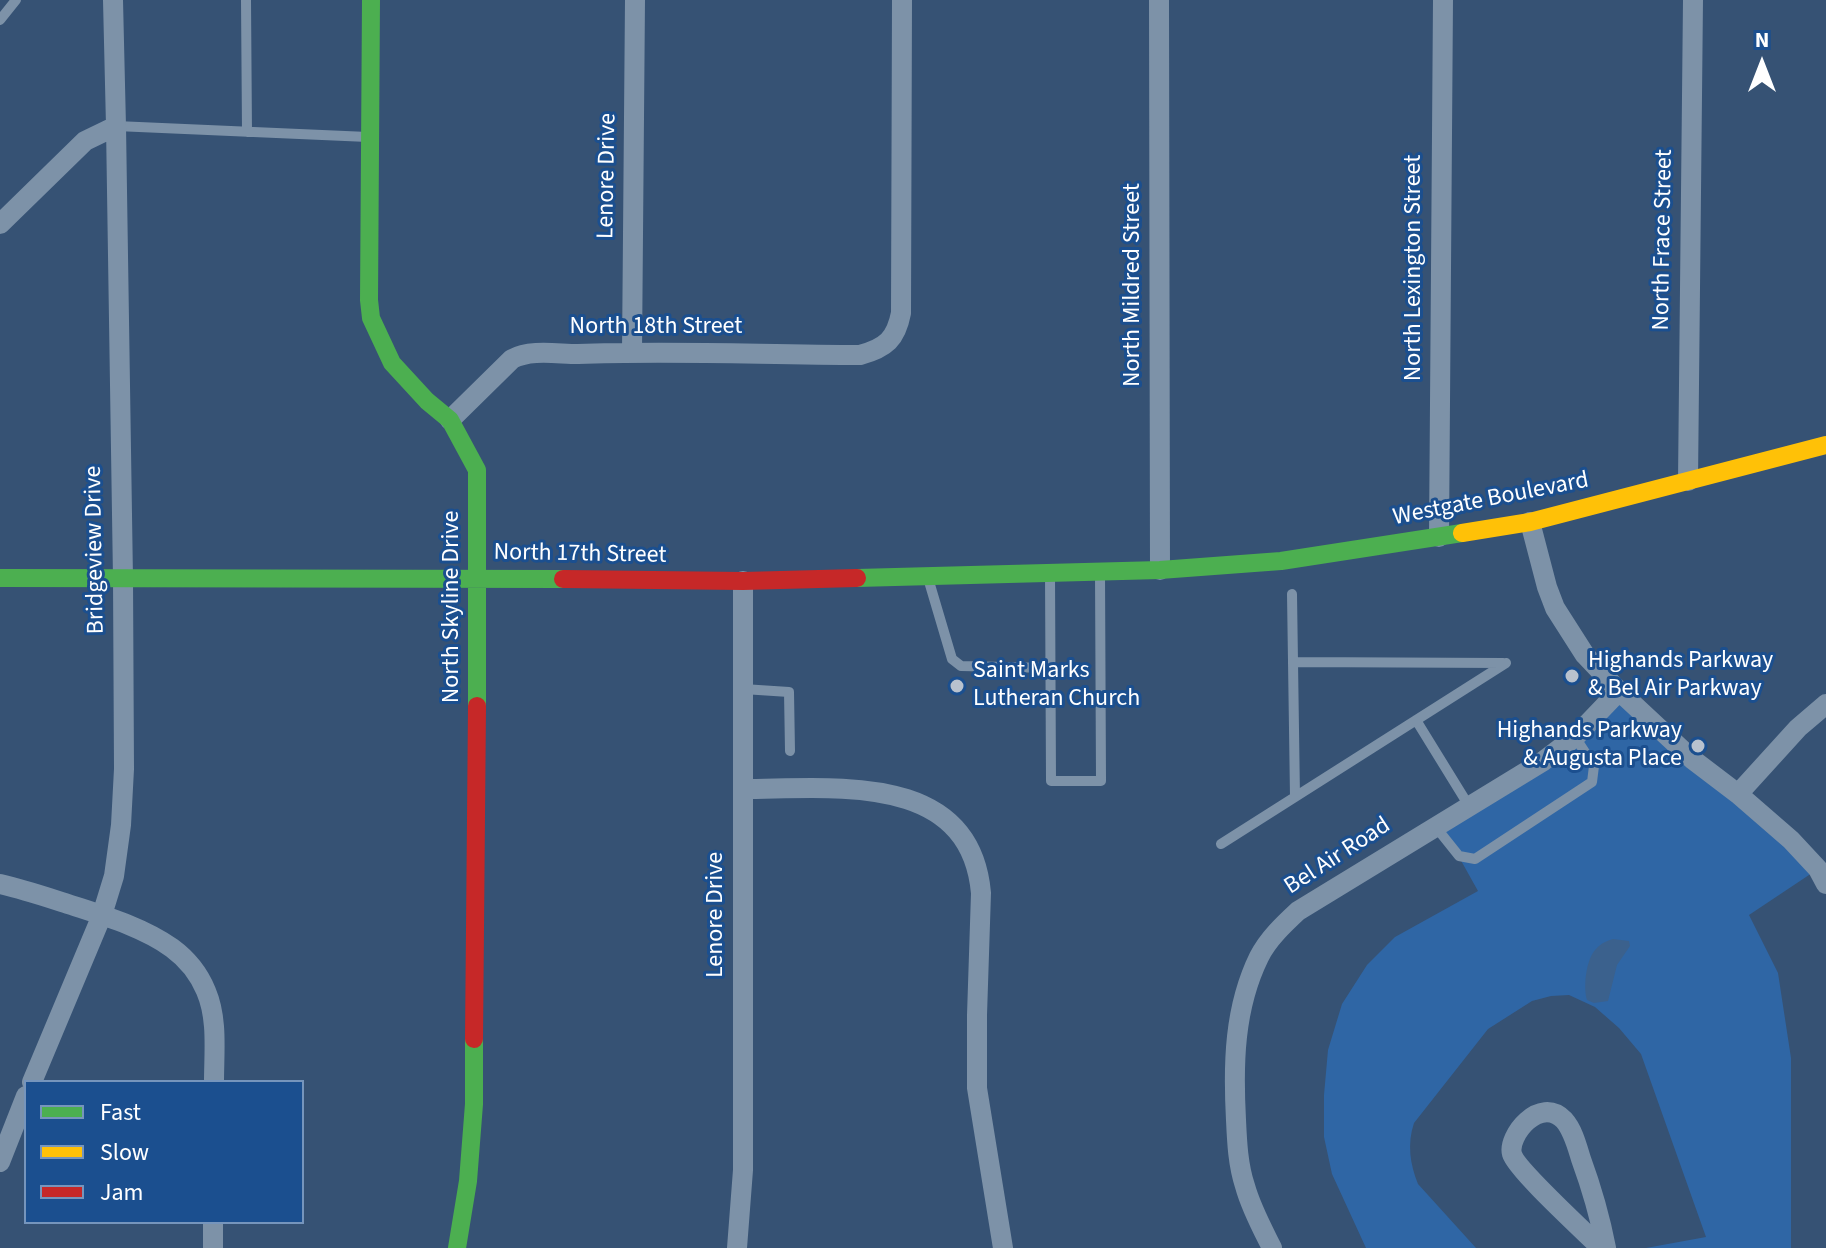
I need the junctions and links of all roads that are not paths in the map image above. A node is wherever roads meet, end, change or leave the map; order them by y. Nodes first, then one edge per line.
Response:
1 (16, 0) edge
2 (113, 0) edge
3 (246, 0) edge
4 (371, 0) edge
5 (635, 0) edge
6 (902, 0) edge
7 (1159, 0) edge
8 (1443, 0) edge
9 (1693, 0) edge
10 (0, 20) edge
11 (116, 126) junction
12 (247, 132) junction
13 (370, 137) junction
14 (0, 224) edge
15 (632, 352) junction
16 (450, 420) junction
17 (1826, 445) edge
18 (1688, 481) junction
19 (1530, 522) junction
20 (1439, 537) junction
21 (1160, 570) junction
22 (1100, 571) junction
23 (1050, 573) junction
24 (928, 576) junction
25 (0, 578) edge
26 (478, 578) junction
27 (123, 579) junction
28 (743, 581) junction
29 (1292, 594) dead end
30 (1293, 662) junction
31 (1050, 668) junction
32 (743, 689) junction
33 (1619, 691) junction
34 (1826, 704) edge
35 (1416, 720) junction
36 (1575, 737) junction
37 (790, 751) dead end
38 (743, 789) junction
39 (1738, 794) junction
40 (1295, 797) junction
41 (1469, 806) junction
42 (1435, 826) junction
43 (1221, 844) dead end
44 (0, 884) edge
45 (1826, 884) edge
46 (102, 915) junction
47 (33, 1080) edge
48 (214, 1080) edge
49 (24, 1101) edge
50 (0, 1162) edge
51 (213, 1224) edge
52 (213, 1248) edge
53 (457, 1248) edge
54 (737, 1248) edge
55 (1003, 1248) edge
56 (1272, 1248) edge
57 (1603, 1248) edge

1 - 10 lane
2 - 11 street, Bridgeview Drive
3 - 12 lane
4 - 13 street, North Skyline Drive
5 - 15 street, Lenore Drive
6 - 15 street, North 18th Street
7 - 21 street, North Mildred Street
8 - 20 street, North Lexington Street
9 - 18 street, North Frace Street
11 - 12 lane
11 - 14 street
11 - 27 street, Bridgeview Drive
12 - 13 lane
13 - 16 street, North Skyline Drive
15 - 16 street, North 18th Street
16 - 26 street, North Skyline Drive
17 - 18 street, Westgate Boulevard
18 - 19 street, Westgate Boulevard
19 - 20 street, Westgate Boulevard
19 - 33 street
20 - 21 street, Westgate Boulevard
21 - 22 street, North 17th Street
22 - 23 street, North 17th Street
22 - 31 lane
23 - 24 street, North 17th Street
23 - 31 lane
24 - 28 street, North 17th Street
24 - 31 lane
25 - 27 street, North 17th Street
26 - 27 street, North 17th Street
26 - 28 street, North 17th Street
26 - 53 street, North Skyline Drive
27 - 46 street, Bridgeview Drive
28 - 32 street, Lenore Drive
29 - 30 lane
30 - 35 lane
30 - 40 lane
32 - 37 lane
32 - 38 street, Lenore Drive
33 - 36 street, Bel Air Road
33 - 39 street
34 - 39 street
35 - 40 lane
35 - 41 lane
36 - 41 street, Bel Air Road
36 - 42 lane
38 - 54 street, Lenore Drive
38 - 55 street
39 - 45 street
40 - 43 lane
41 - 42 street, Bel Air Road
42 - 56 street, Bel Air Road
44 - 46 street
46 - 47 street, Bridgeview Drive
46 - 48 street
49 - 50 street
51 - 52 street
57 - 57 street

